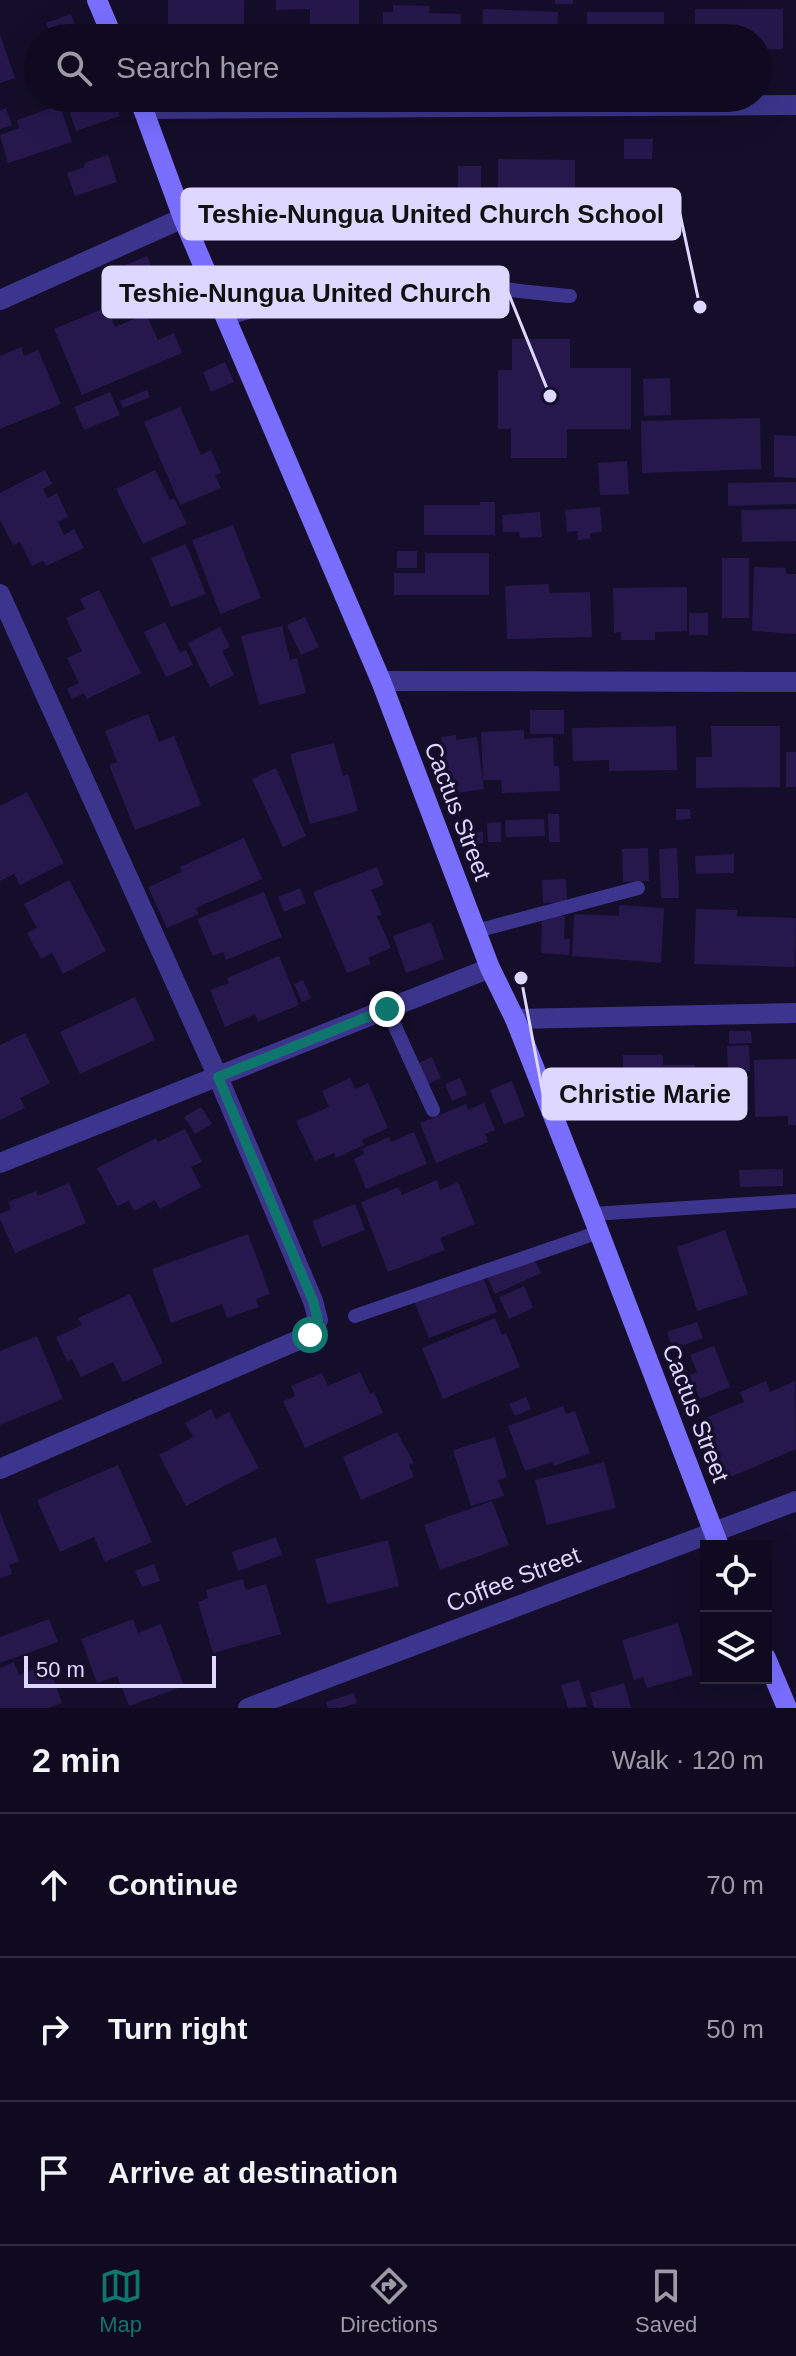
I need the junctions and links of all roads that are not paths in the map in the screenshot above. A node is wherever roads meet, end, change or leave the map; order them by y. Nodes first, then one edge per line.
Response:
1 (97, 0) edge
2 (107, 24) edge
3 (772, 105) edge
4 (796, 105) edge
5 (144, 112) edge
6 (183, 218) junction
7 (570, 296) dead end
8 (0, 300) edge
9 (227, 318) junction
10 (0, 594) edge
11 (381, 681) junction
12 (796, 682) edge
13 (638, 888) dead end
14 (476, 931) junction
15 (490, 968) junction
16 (387, 1009) junction
17 (796, 1013) edge
18 (515, 1019) junction
19 (218, 1077) junction
20 (433, 1110) dead end
21 (0, 1163) edge
22 (796, 1201) edge
23 (596, 1223) junction
24 (355, 1316) dead end
25 (0, 1469) edge
26 (796, 1501) edge
27 (716, 1538) edge
28 (772, 1672) edge
29 (248, 1708) edge
30 (787, 1708) edge

1 - 2 street
3 - 4 street
5 - 6 street, Cactus Street
6 - 8 street
6 - 9 street, Cactus Street
7 - 9 lane
9 - 11 street, Cactus Street
10 - 19 street
11 - 12 street
11 - 14 street, Cactus Street
13 - 14 lane
14 - 15 street, Cactus Street
15 - 16 street
15 - 18 street, Cactus Street
16 - 19 street
16 - 20 lane
17 - 18 street
18 - 23 street, Cactus Street
19 - 21 street
19 - 25 street
22 - 23 lane
23 - 24 lane
23 - 27 street, Cactus Street
26 - 27 street, Coffee Street
27 - 29 street, Coffee Street
28 - 30 street

